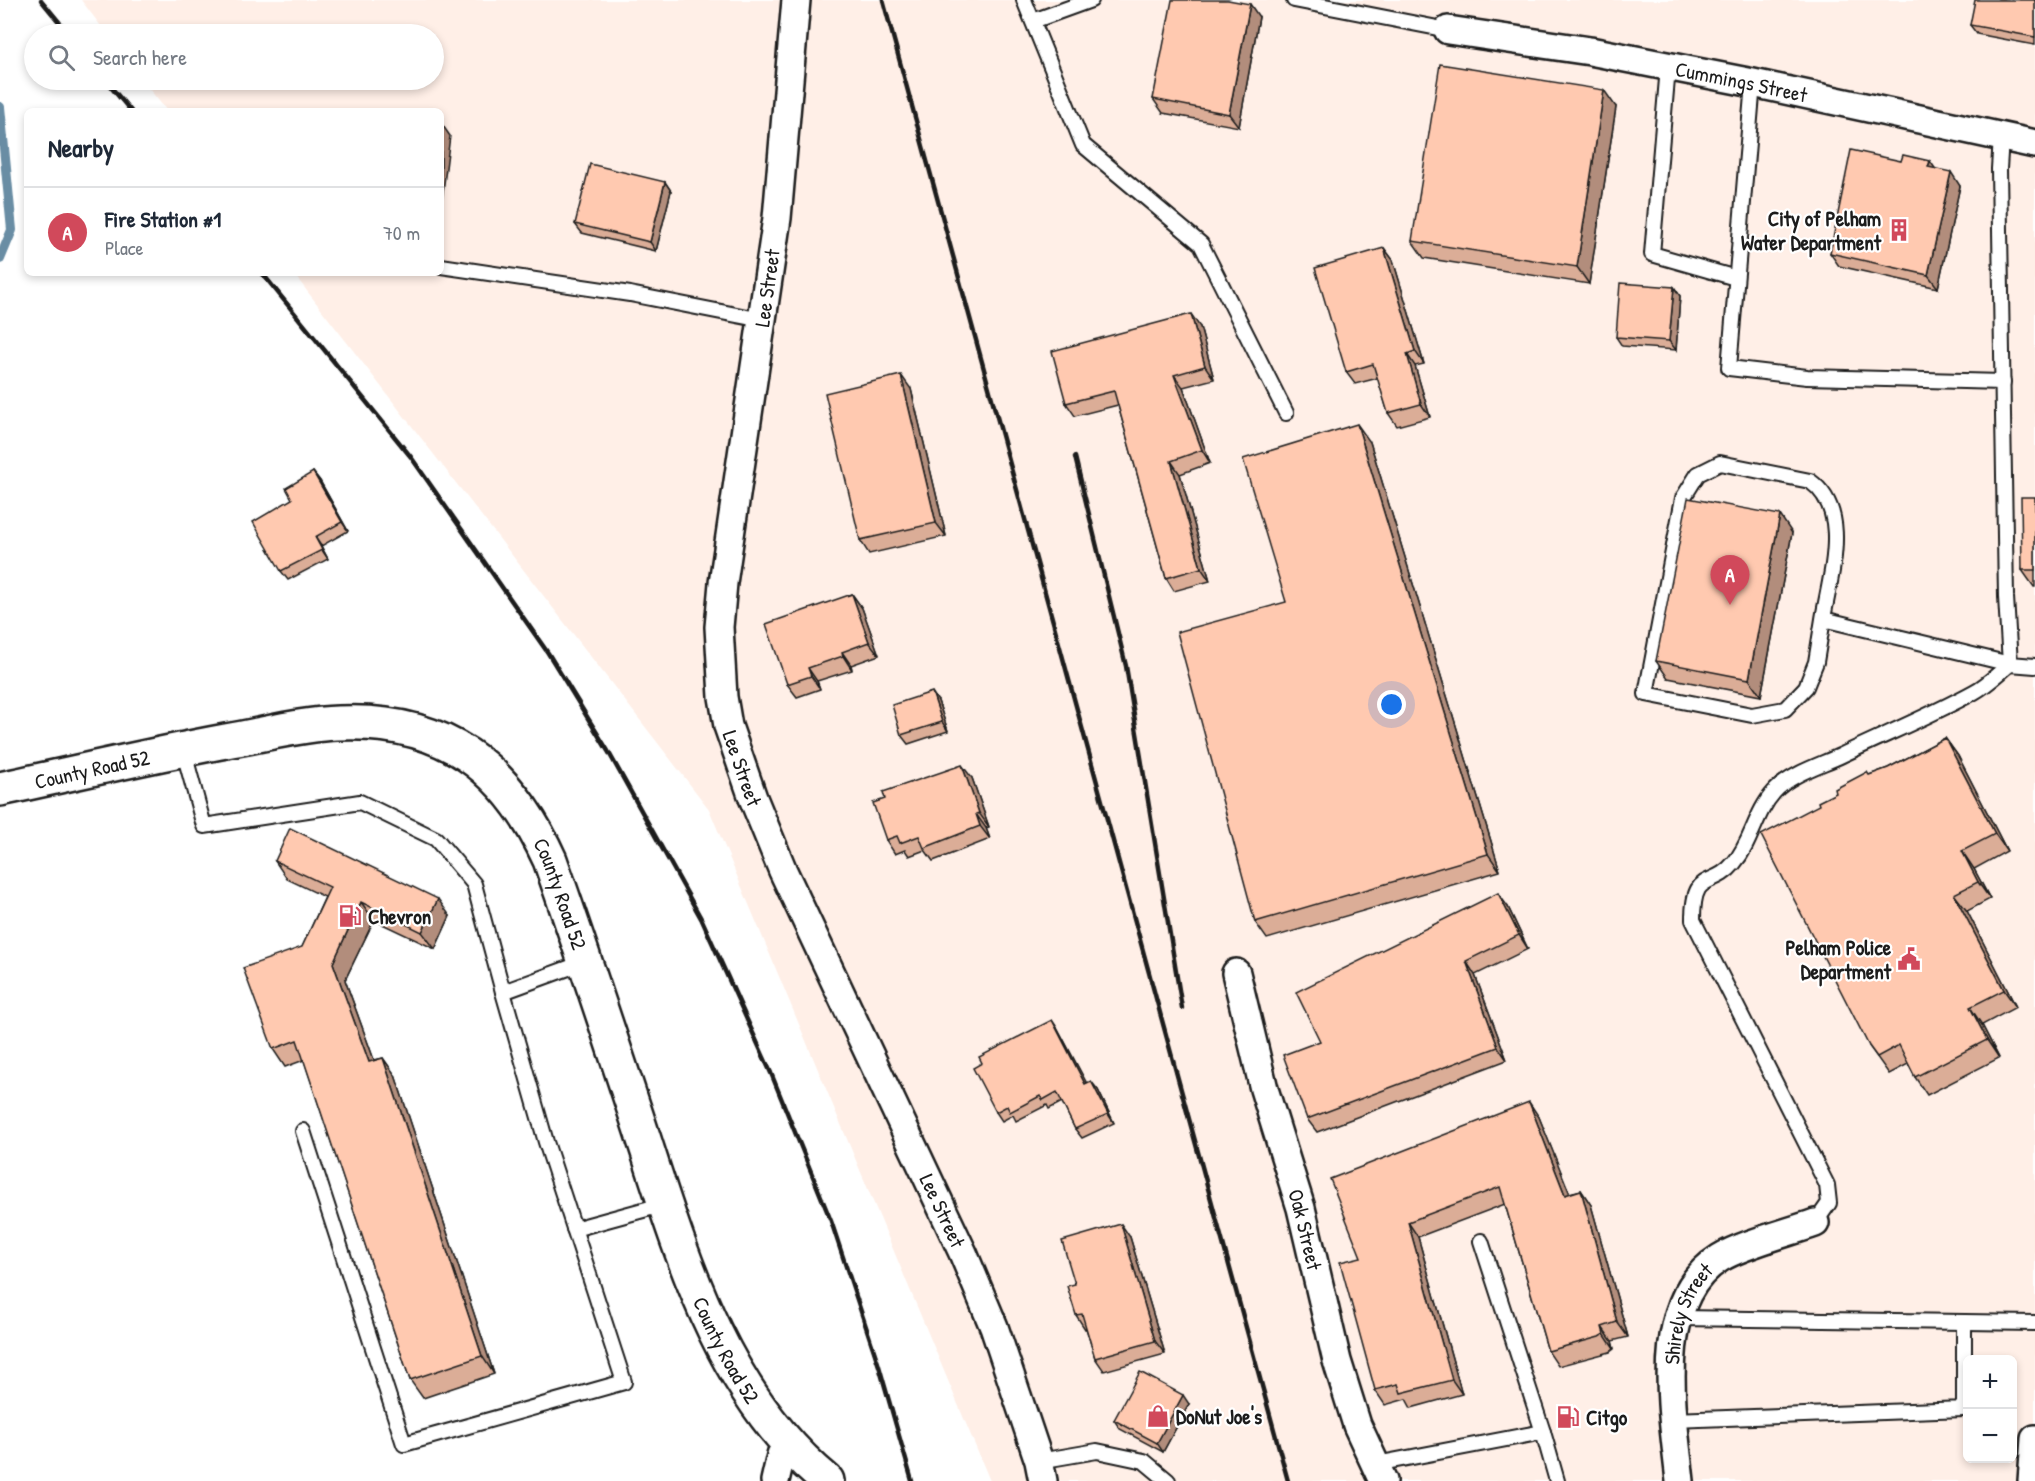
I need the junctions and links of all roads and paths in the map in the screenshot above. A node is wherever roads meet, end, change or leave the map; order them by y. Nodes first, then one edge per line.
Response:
1 (796, 0) edge
2 (1024, 0) edge
3 (1091, 0) edge
4 (1294, 0) edge
5 (1033, 21) junction
6 (1448, 30) joint
7 (1668, 67) junction
8 (1753, 83) junction
9 (2001, 137) junction
10 (2035, 144) edge
11 (444, 266) edge
12 (1736, 278) junction
13 (762, 320) junction
14 (2003, 382) junction
15 (1286, 413) dead end
16 (1823, 619) junction
17 (2010, 664) junction
18 (2035, 666) edge
19 (183, 749) junction
20 (0, 789) edge
21 (586, 962) junction
22 (1236, 973) dead end
23 (503, 992) junction
24 (303, 1131) dead end
25 (666, 1204) junction
26 (1815, 1223) joint
27 (574, 1229) junction
28 (1481, 1241) dead end
29 (1678, 1318) junction
30 (1964, 1322) junction
31 (2035, 1323) edge
32 (1673, 1420) junction
33 (1543, 1432) junction
34 (2035, 1439) edge
35 (789, 1446) junction
36 (1041, 1471) edge
37 (1380, 1473) edge
38 (775, 1481) edge
39 (827, 1481) edge
40 (1168, 1481) edge
41 (1557, 1481) edge
42 (1680, 1481) edge
43 (2032, 1481) edge

1 - 13 street, Lee Street
2 - 5 lane
3 - 5 lane
4 - 6 lane
5 - 15 lane
6 - 7 street, Cummings Street
7 - 8 street, Cummings Street
7 - 12 lane
8 - 9 street, Cummings Street
8 - 12 lane
9 - 10 street, Cummings Street
9 - 14 lane
11 - 13 lane
12 - 14 lane
13 - 36 street, Lee Street
14 - 17 lane
16 - 16 lane
16 - 17 lane
17 - 18 lane
17 - 26 lane
19 - 20 street, County Road 52
19 - 21 street, County Road 52
19 - 23 lane
21 - 23 lane
21 - 25 street, County Road 52
22 - 37 street, Oak Street
23 - 27 lane
24 - 27 lane
25 - 27 lane
25 - 35 street, County Road 52
26 - 29 street, Shirely Street
28 - 33 lane
29 - 30 lane
29 - 32 street, Shirely Street
30 - 31 lane
30 - 32 lane
32 - 42 street, Shirely Street
33 - 37 lane
33 - 41 lane
34 - 43 street
35 - 38 street
35 - 39 street, County Road 52
36 - 40 lane

